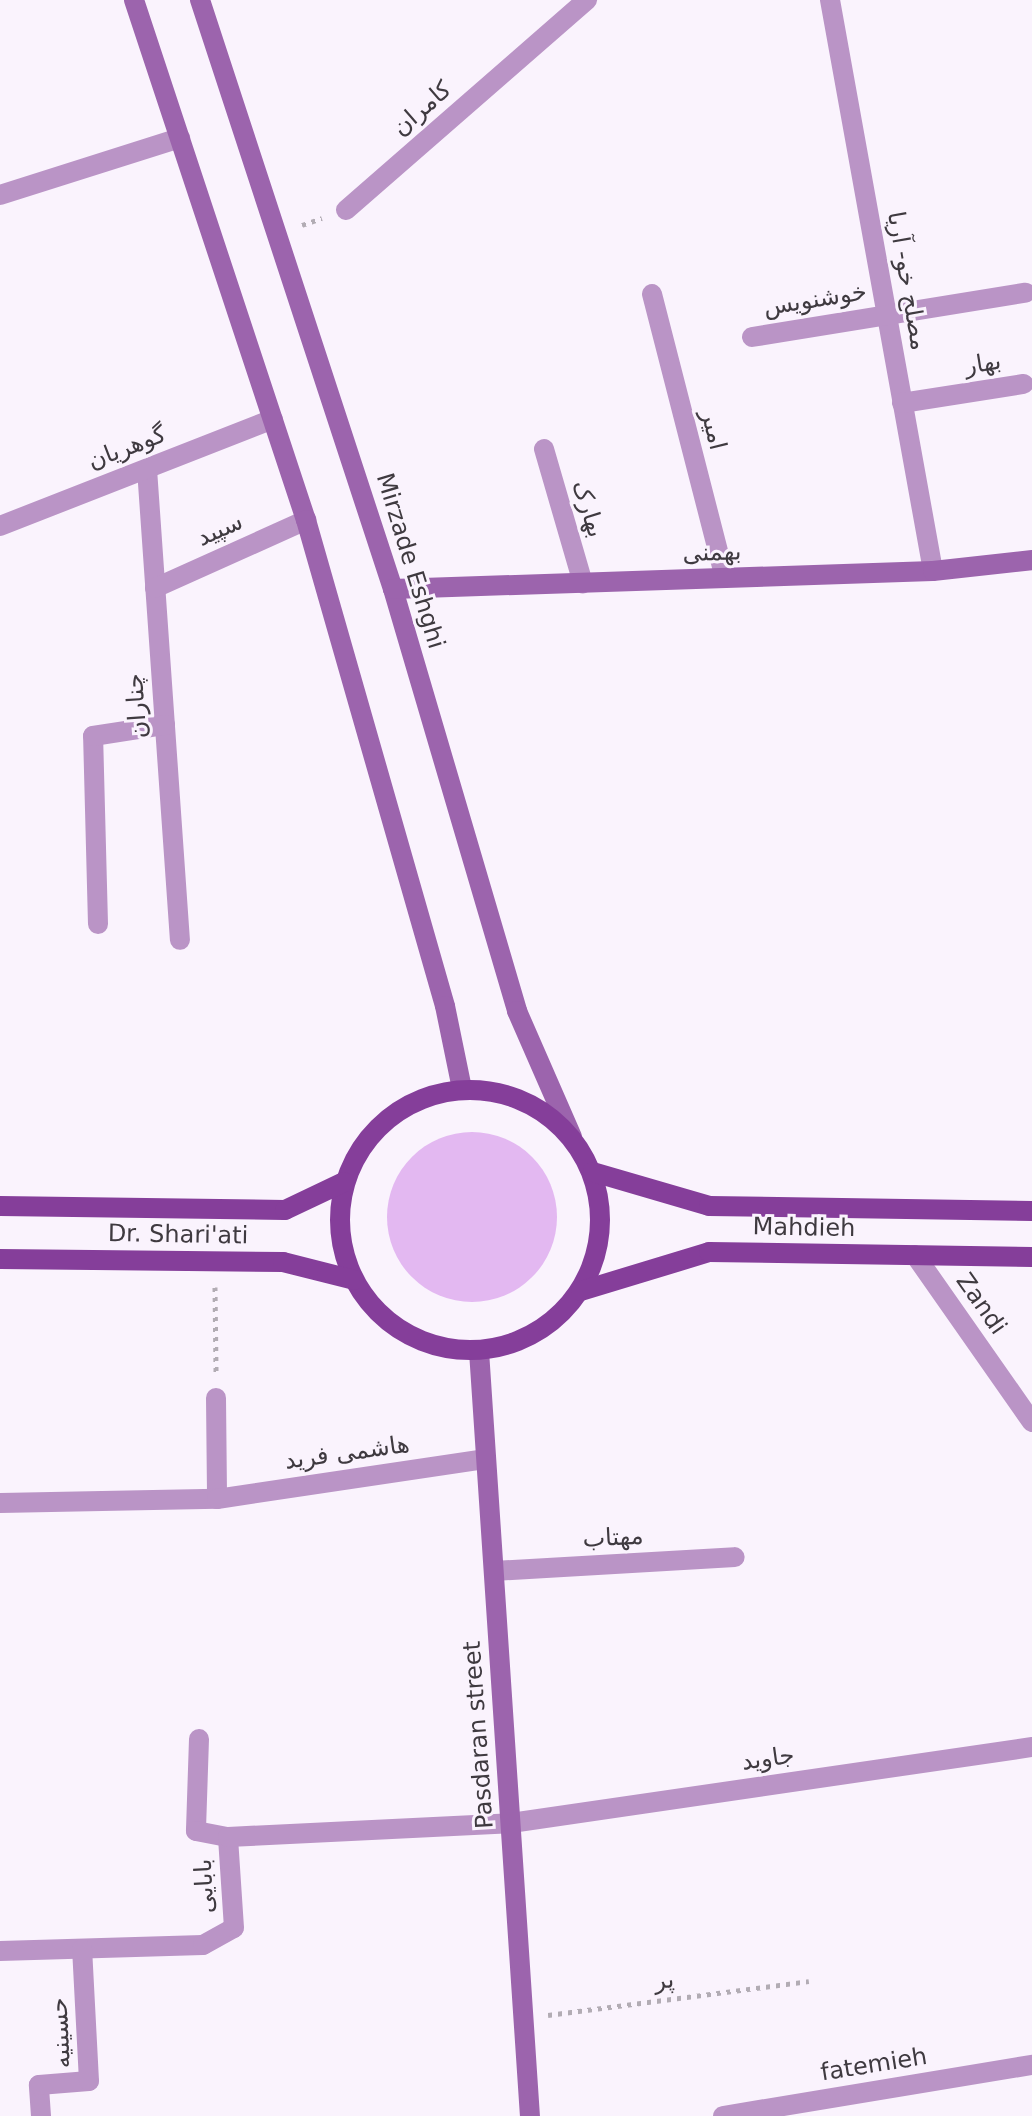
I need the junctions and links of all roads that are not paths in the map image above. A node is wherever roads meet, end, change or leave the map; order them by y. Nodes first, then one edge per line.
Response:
1 (134, 0) edge
2 (200, 0) edge
3 (587, 0) edge
4 (830, 0) edge
5 (180, 138) junction
6 (0, 195) edge
7 (346, 210) road end
8 (1025, 293) dead end
9 (652, 294) dead end
10 (886, 315) junction
11 (752, 337) dead end
12 (1024, 384) dead end
13 (902, 403) junction
14 (273, 419) junction
15 (544, 449) dead end
16 (147, 469) junction
17 (306, 520) junction
18 (0, 526) edge
19 (1032, 560) edge
20 (933, 571) junction
21 (725, 578) junction
22 (583, 583) junction
23 (155, 588) junction
24 (393, 589) junction
25 (165, 725) junction
26 (98, 924) dead end
27 (180, 940) dead end
28 (462, 1089) junction
29 (572, 1137) junction
30 (593, 1172) junction
31 (344, 1182) junction
32 (0, 1206) edge
33 (1032, 1211) edge
34 (915, 1255) junction
35 (1032, 1257) edge
36 (0, 1259) edge
37 (354, 1280) junction
38 (581, 1291) junction
39 (479, 1351) junction
40 (216, 1398) road end
41 (1032, 1422) edge
42 (486, 1459) junction
43 (217, 1499) junction
44 (0, 1503) edge
45 (735, 1557) dead end
46 (494, 1571) junction
47 (199, 1739) dead end
48 (1032, 1747) edge
49 (511, 1823) junction
50 (228, 1837) junction
51 (82, 1949) junction
52 (0, 1951) edge
53 (1032, 2065) edge
54 (41, 2116) edge
55 (530, 2116) edge
56 (723, 2116) edge

1 - 5 main road
2 - 24 main road, Mirzade Eshghi
3 - 7 street, کامران
4 - 10 street, مصلح خو- آریا
5 - 6 street
5 - 14 main road
8 - 10 street, خوشنویس
9 - 21 street, امیر
10 - 11 street, خوشنویس
10 - 13 street, مصلح خو- آریا
12 - 13 street, بهار
13 - 20 street, مصلح خو- آریا
14 - 16 street, گوهریان
14 - 17 main road
15 - 22 street, بهارک
16 - 18 street, گوهریان
16 - 23 street, چناران
17 - 23 street, سپید
17 - 28 main road
19 - 20 main road, بهمنی
20 - 21 main road, بهمنی
21 - 22 main road, بهمنی
22 - 24 main road, بهمنی
23 - 25 street, چناران
24 - 29 main road, Mirzade Eshghi
25 - 26 street
25 - 27 street, چناران
28 - 29 main road
28 - 31 main road
29 - 30 main road
30 - 33 main road, Mahdieh
30 - 38 main road
31 - 32 main road, Dr. Shari'ati
31 - 37 main road
34 - 35 main road, Mahdieh
34 - 38 main road, Mahdieh
34 - 41 street, Zandi
36 - 37 main road, Dr. Shari'ati
37 - 39 main road
38 - 39 main road
39 - 42 main road, Pasdaran street
40 - 43 street
42 - 43 street, هاشمی فرید
42 - 46 main road, Pasdaran street
43 - 44 street, هاشمی فرید
45 - 46 street, مهتاب
46 - 49 main road, Pasdaran street
47 - 50 street
48 - 49 street, جاوید
49 - 50 street, بابایی
49 - 55 main road, Pasdaran street
50 - 51 street, بابایی
51 - 52 street, بابایی
51 - 54 street, حسینیه
53 - 56 street, fatemieh

